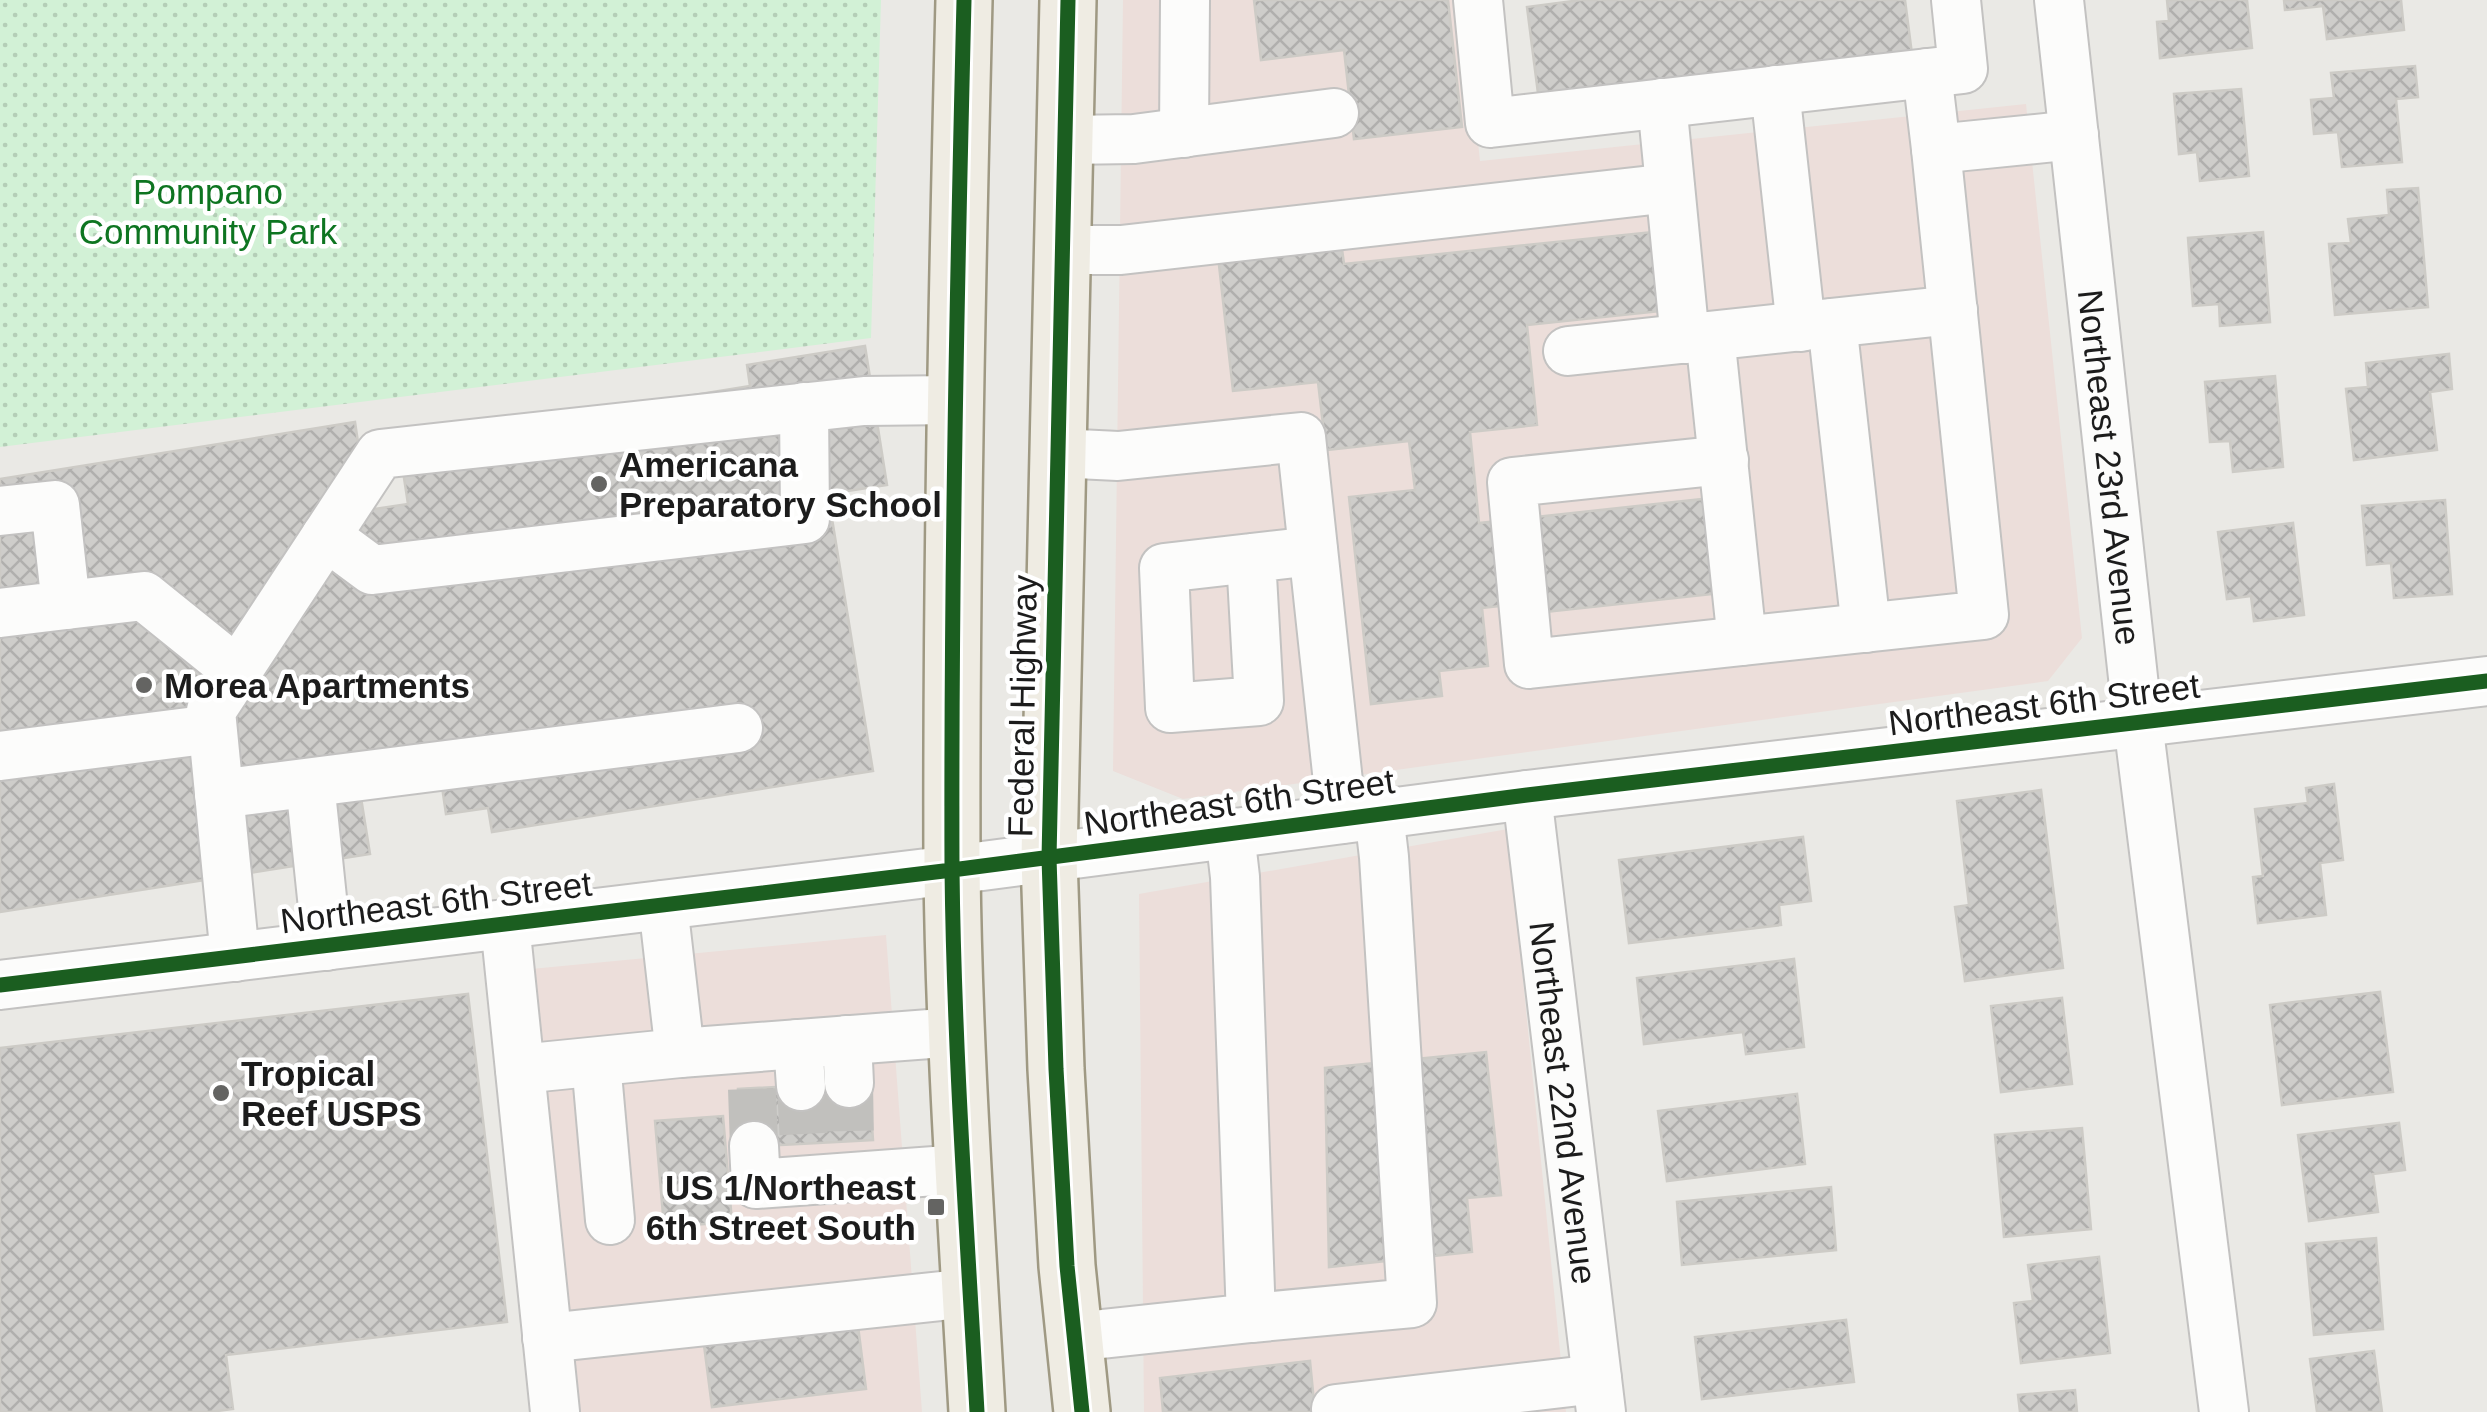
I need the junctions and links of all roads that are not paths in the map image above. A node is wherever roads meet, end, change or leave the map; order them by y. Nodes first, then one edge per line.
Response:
1 (964, 0) edge
2 (1068, 0) edge
3 (1185, 0) edge
4 (1478, 0) edge
5 (1956, 0) edge
6 (2059, 0) edge
7 (1927, 73) junction
8 (1775, 90) junction
9 (1662, 103) junction
10 (1334, 114) dead end
11 (1184, 133) junction
12 (2074, 135) junction
13 (1064, 140) junction
14 (1936, 149) junction
15 (1670, 188) junction
16 (1062, 250) junction
17 (1953, 310) junction
18 (1817, 325) junction
19 (1698, 338) junction
20 (1568, 351) dead end
21 (955, 400) junction
22 (804, 408) junction
23 (1057, 453) junction
24 (1724, 460) junction
25 (0, 511) edge
26 (326, 536) junction
27 (1312, 551) junction
28 (1251, 558) dead end
29 (66, 605) junction
30 (0, 613) edge
31 (1866, 628) junction
32 (1742, 641) junction
33 (237, 671) junction
34 (2487, 681) edge
35 (2138, 723) junction
36 (738, 728) dead end
37 (212, 729) junction
38 (0, 756) edge
39 (310, 783) junction
40 (219, 794) junction
41 (1527, 795) junction
42 (1360, 817) junction
43 (1230, 834) junction
44 (1050, 858) junction
45 (952, 870) junction
46 (663, 905) junction
47 (505, 924) junction
48 (327, 946) junction
49 (235, 957) junction
50 (0, 985) edge
51 (956, 1032) junction
52 (680, 1053) junction
53 (596, 1062) junction
54 (520, 1069) junction
55 (754, 1146) tunnel mouth
56 (962, 1169) junction
57 (610, 1220) dead end
58 (970, 1293) junction
59 (1251, 1318) junction
60 (1074, 1337) junction
61 (547, 1338) junction
62 (1599, 1396) edge
63 (556, 1412) edge
64 (977, 1412) edge
65 (1082, 1412) edge
66 (1337, 1412) edge
67 (2224, 1412) edge

1 - 21 main road, Federal Highway
2 - 13 main road, Federal Highway
3 - 11 street
4 - 9 street
5 - 7 street
6 - 12 street, Northeast 23rd Avenue
7 - 8 street
7 - 14 street
8 - 9 street
8 - 18 street
9 - 15 street
10 - 11 street
11 - 13 street
12 - 14 street
12 - 35 street, Northeast 23rd Avenue
13 - 16 main road, Federal Highway
14 - 17 street
15 - 16 street
15 - 19 street
16 - 23 main road, Federal Highway
17 - 18 street
17 - 31 street
18 - 19 street
18 - 31 street
19 - 20 street
19 - 24 street
21 - 22 street
21 - 45 main road, Federal Highway
22 - 26 street
22 - 26 street
23 - 27 street
23 - 44 main road, Federal Highway
24 - 32 street
24 - 32 street
25 - 29 street
26 - 33 street
27 - 28 street
27 - 42 street
29 - 30 street
29 - 33 street
31 - 32 street
33 - 37 street
34 - 35 street, Northeast 6th Street
35 - 41 street, Northeast 6th Street
35 - 67 street, Northeast 23rd Avenue
36 - 39 street
37 - 38 street
37 - 40 street
39 - 40 street
39 - 48 street
40 - 49 street
41 - 42 street, Northeast 6th Street
41 - 62 street, Northeast 22nd Avenue
42 - 43 street, Northeast 6th Street
42 - 59 street
43 - 44 street, Northeast 6th Street
43 - 59 street
44 - 45 street, Northeast 6th Street
44 - 60 main road, Federal Highway
45 - 46 street, Northeast 6th Street
45 - 51 main road, Federal Highway
46 - 47 street, Northeast 6th Street
46 - 52 street
47 - 48 street, Northeast 6th Street
47 - 54 street
48 - 49 street, Northeast 6th Street
49 - 50 street, Northeast 6th Street
51 - 52 street
51 - 56 main road, Federal Highway
52 - 53 street
53 - 54 street
53 - 57 street
54 - 61 street
55 - 56 street
56 - 58 main road, Federal Highway
58 - 61 street
58 - 64 main road, Federal Highway
59 - 60 street
60 - 65 main road, Federal Highway
61 - 63 street
62 - 66 street

